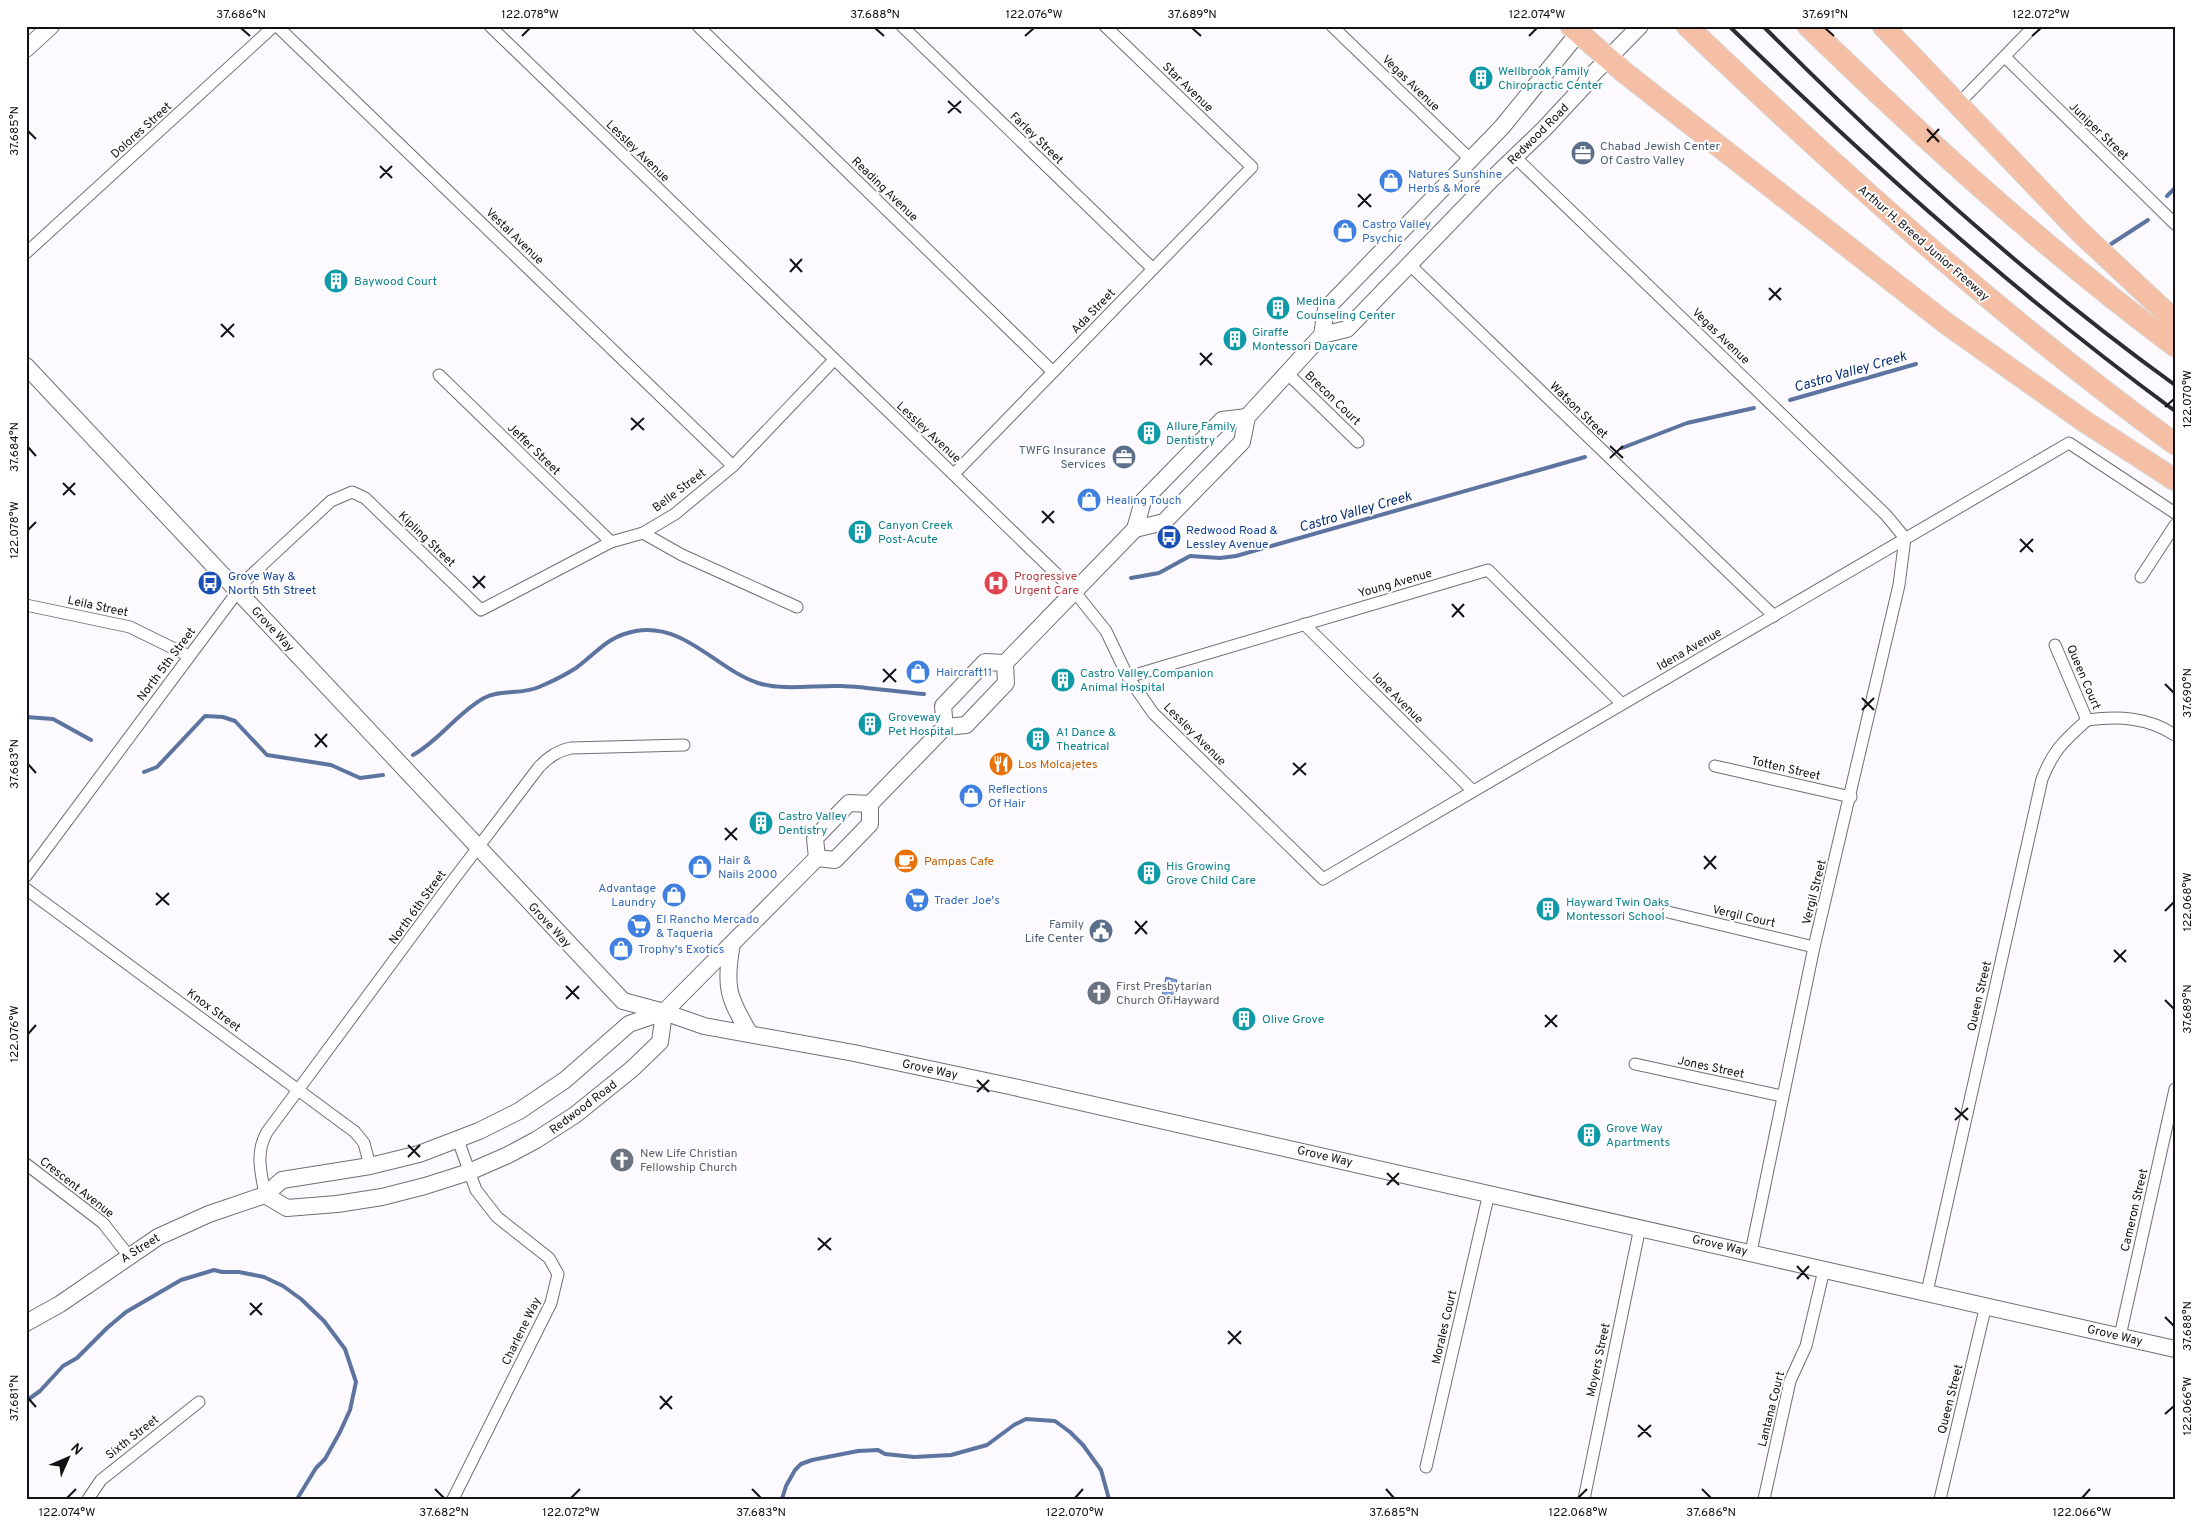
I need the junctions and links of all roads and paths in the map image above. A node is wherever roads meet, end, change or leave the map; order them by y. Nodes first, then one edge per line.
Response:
1 (51, 26) edge
2 (276, 26) edge
3 (490, 26) edge
4 (698, 26) edge
5 (902, 26) edge
6 (1105, 26) edge
7 (1332, 26) edge
8 (1640, 26) edge
9 (1687, 26) edge
10 (1808, 26) edge
11 (1883, 26) edge
12 (2034, 26) edge
13 (1578, 29) edge
14 (26, 49) edge
15 (2005, 57) junction
16 (1609, 60) junction
17 (1966, 96) dead end
18 (1515, 157) junction
19 (1471, 160) junction
20 (1252, 167) joint
21 (2175, 224) edge
22 (26, 254) edge
23 (1409, 264) junction
24 (1153, 269) junction
25 (2175, 321) edge
26 (1322, 335) junction
27 (2175, 346) edge
28 (834, 360) junction
29 (26, 366) edge
30 (1053, 372) junction
31 (1288, 374) junction
32 (439, 375) dead end
33 (1247, 417) junction
34 (1358, 442) dead end
35 (2175, 444) edge
36 (733, 466) junction
37 (954, 474) junction
38 (2175, 480) edge
39 (352, 492) joint
40 (2175, 513) edge
41 (2175, 525) edge
42 (1135, 529) junction
43 (643, 532) junction
44 (1905, 538) junction
45 (611, 542) junction
46 (2140, 576) dead end
47 (1074, 590) junction
48 (237, 591) junction
49 (26, 605) edge
50 (797, 607) dead end
51 (481, 610) joint
52 (1774, 616) junction
53 (1304, 624) junction
54 (2055, 645) dead end
55 (189, 656) junction
56 (1005, 663) junction
57 (1128, 677) junction
58 (1622, 704) junction
59 (2087, 720) junction
60 (945, 726) junction
61 (2175, 736) edge
62 (684, 745) dead end
63 (1715, 766) dead end
64 (1473, 791) junction
65 (1851, 797) junction
66 (870, 804) junction
67 (478, 848) junction
68 (817, 858) junction
69 (26, 876) edge
70 (1323, 879) joint
71 (26, 889) edge
72 (1668, 912) dead end
73 (732, 944) junction
74 (1814, 947) junction
75 (664, 1012) junction
76 (750, 1034) junction
77 (1635, 1064) dead end
78 (2175, 1089) edge
79 (299, 1090) junction
80 (1782, 1096) junction
81 (458, 1140) junction
82 (26, 1164) edge
83 (370, 1166) junction
84 (469, 1172) junction
85 (1489, 1193) junction
86 (265, 1195) junction
87 (1640, 1227) junction
88 (1750, 1252) junction
89 (128, 1255) junction
90 (1824, 1270) junction
91 (1926, 1292) junction
92 (1986, 1305) junction
93 (26, 1323) edge
94 (2120, 1336) junction
95 (2175, 1349) edge
96 (199, 1402) dead end
97 (1426, 1467) dead end
98 (88, 1499) edge
99 (453, 1499) edge
100 (1584, 1499) edge
101 (1764, 1499) edge
102 (1940, 1499) edge

1 - 14 main road
2 - 22 street, Dolores Street
2 - 36 street, Vestal Avenue
3 - 28 street, Lessley Avenue
4 - 30 street, Reading Avenue
5 - 24 street, Farley Street
6 - 20 street, Star Avenue
7 - 19 street, Vegas Avenue
8 - 16 main road, Redwood Road
9 - 35 highway, Arthur H. Breed Junior Freeway
10 - 27 highway
11 - 25 highway
12 - 15 street
13 - 16 highway
13 - 19 main road
15 - 17 street
15 - 21 street, Juniper Street
16 - 18 main road, Redwood Road
16 - 38 highway
18 - 23 main road, Redwood Road
18 - 44 street, Vegas Avenue
19 - 26 main road
20 - 24 street, Ada Street
23 - 26 main road, Redwood Road
23 - 52 street, Watson Street
24 - 30 street, Ada Street
26 - 31 main road
28 - 36 street, Belle Street
28 - 37 street, Lessley Avenue
29 - 48 main road, Grove Way
30 - 37 street, Ada Street
31 - 33 main road
31 - 34 street, Brecon Court
32 - 45 street, Jeffer Street
33 - 42 main road
33 - 42 main road
36 - 43 street, Belle Street
37 - 47 street, Lessley Avenue
39 - 48 street, North 5th Street
39 - 51 street, Kipling Street
40 - 44 street, Idena Avenue
41 - 46 street
42 - 47 main road
43 - 45 street, Belle Street
43 - 50 street
44 - 52 street, Idena Avenue
44 - 65 street, Vergil Street
45 - 51 street, Belle Street
47 - 56 main road
47 - 57 street, Lessley Avenue
48 - 55 street, North 5th Street
48 - 67 main road, Grove Way
49 - 55 street, Leila Street
52 - 58 street, Idena Avenue
53 - 57 street, Young Avenue
53 - 58 street, Young Avenue
53 - 64 street, Ione Avenue
54 - 59 street, Queen Court
55 - 69 street, North 5th Street
56 - 60 main road
56 - 60 main road
57 - 70 street, Lessley Avenue
58 - 64 street, Idena Avenue
59 - 61 street
59 - 91 street, Queen Street
60 - 66 main road
62 - 67 street, North 6th Street
63 - 65 street, Totten Street
64 - 70 street, Idena Avenue
65 - 74 street, Vergil Street
66 - 68 main road
66 - 68 main road
67 - 75 main road, Grove Way
67 - 79 street, North 6th Street
68 - 73 main road
71 - 79 street, Knox Street
72 - 74 street, Vergil Court
73 - 75 main road
73 - 76 main road
74 - 80 street, Vergil Street
75 - 76 main road, Grove Way
75 - 81 main road
75 - 84 main road, Redwood Road
76 - 85 main road, Grove Way
77 - 80 street, Jones Street
78 - 94 street, Cameron Street
79 - 83 street, Knox Street
79 - 86 street, North 6th Street
80 - 88 street, Vergil Street
81 - 83 main road, A Street
81 - 84 street, Charlene Way
82 - 89 street, Crescent Avenue
83 - 86 main road, A Street
84 - 86 main road
84 - 99 street, Charlene Way
85 - 87 main road, Grove Way
85 - 97 street, Morales Court
86 - 89 main road, A Street
87 - 88 main road, Grove Way
87 - 100 street, Moyers Street
88 - 90 main road, Grove Way
89 - 93 main road, A Street
90 - 91 main road, Grove Way
90 - 101 street, Lantana Court
91 - 92 main road, Grove Way
92 - 94 main road, Grove Way
92 - 102 street, Queen Street
94 - 95 main road, Grove Way
96 - 98 street, Sixth Street

